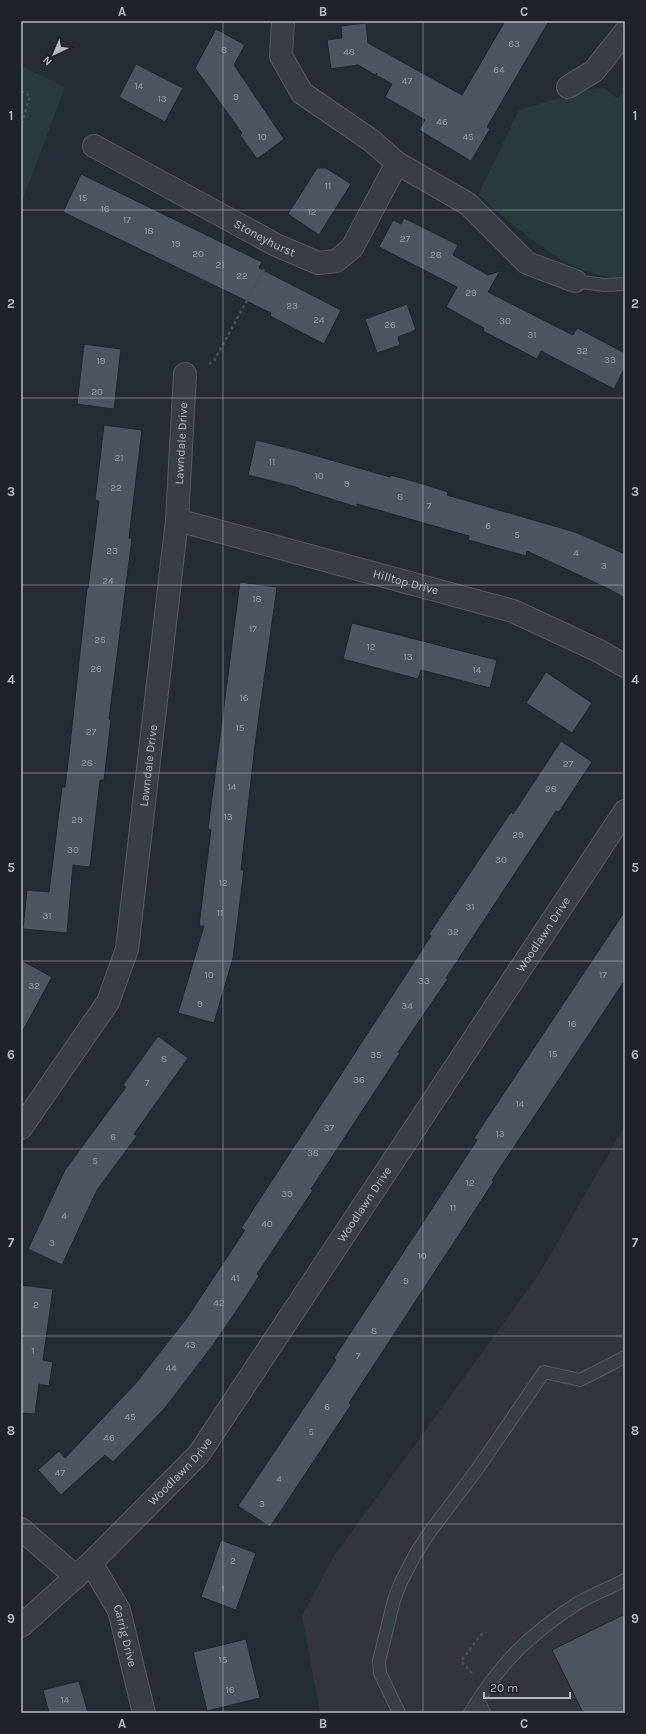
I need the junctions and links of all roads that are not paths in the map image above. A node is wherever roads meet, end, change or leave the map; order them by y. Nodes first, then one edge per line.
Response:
1 (283, 21) edge
2 (625, 32) edge
3 (568, 87) dead end
4 (94, 146) dead end
5 (397, 163) junction
6 (575, 281) joint
7 (625, 284) edge
8 (185, 374) road end
9 (177, 520) junction
10 (625, 666) edge
11 (625, 811) edge
12 (21, 1128) edge
13 (625, 1357) edge
14 (21, 1529) edge
15 (84, 1570) junction
16 (625, 1580) edge
17 (21, 1626) edge
18 (478, 1700) junction
19 (144, 1713) edge
20 (399, 1713) edge
21 (470, 1713) edge
22 (484, 1713) edge

1 - 5 street
2 - 3 street
4 - 5 street, Stoneyhurst
5 - 6 street
6 - 7 lane
8 - 9 street, Lawndale Drive
9 - 10 street, Hilltop Drive
9 - 12 street, Lawndale Drive
11 - 15 street, Woodlawn Drive
13 - 20 lane
14 - 15 street
15 - 17 street, Woodlawn Drive
15 - 19 street, Carrig Drive
16 - 18 lane
18 - 21 lane
18 - 22 lane

